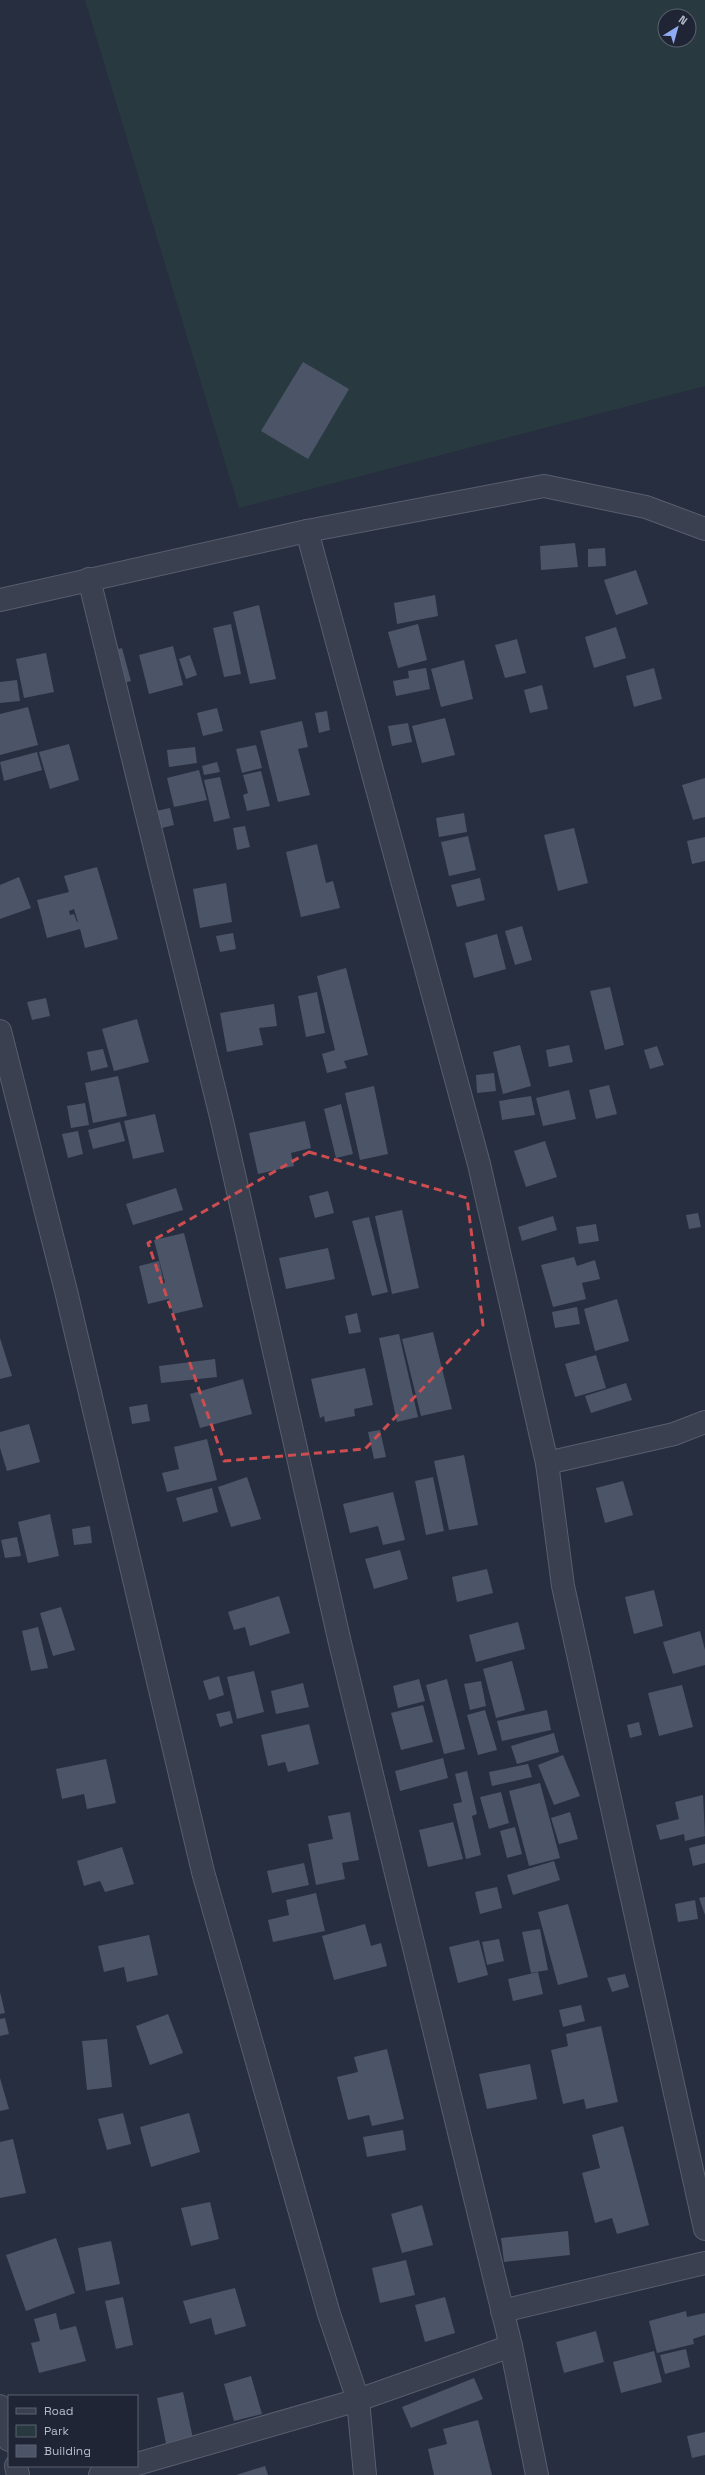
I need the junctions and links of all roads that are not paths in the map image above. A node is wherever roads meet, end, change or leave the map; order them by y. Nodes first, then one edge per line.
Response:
1 (705, 529) edge
2 (307, 531) junction
3 (89, 579) junction
4 (0, 600) edge
5 (0, 1031) edge
6 (705, 1422) edge
7 (547, 1463) junction
8 (705, 2229) edge
9 (705, 2263) edge
10 (502, 2311) junction
11 (511, 2346) junction
12 (358, 2400) junction
13 (0, 2406) edge
14 (8, 2436) edge
15 (138, 2464) edge
16 (128, 2467) edge
17 (100, 2475) edge
18 (365, 2475) edge
19 (537, 2475) edge

1 - 2 street
2 - 3 street
2 - 7 street
3 - 4 street
3 - 10 street
5 - 12 street
6 - 7 street
7 - 8 street
9 - 10 street
10 - 11 street
11 - 12 street
11 - 19 street
12 - 15 street
12 - 18 street
13 - 14 street
16 - 17 street

